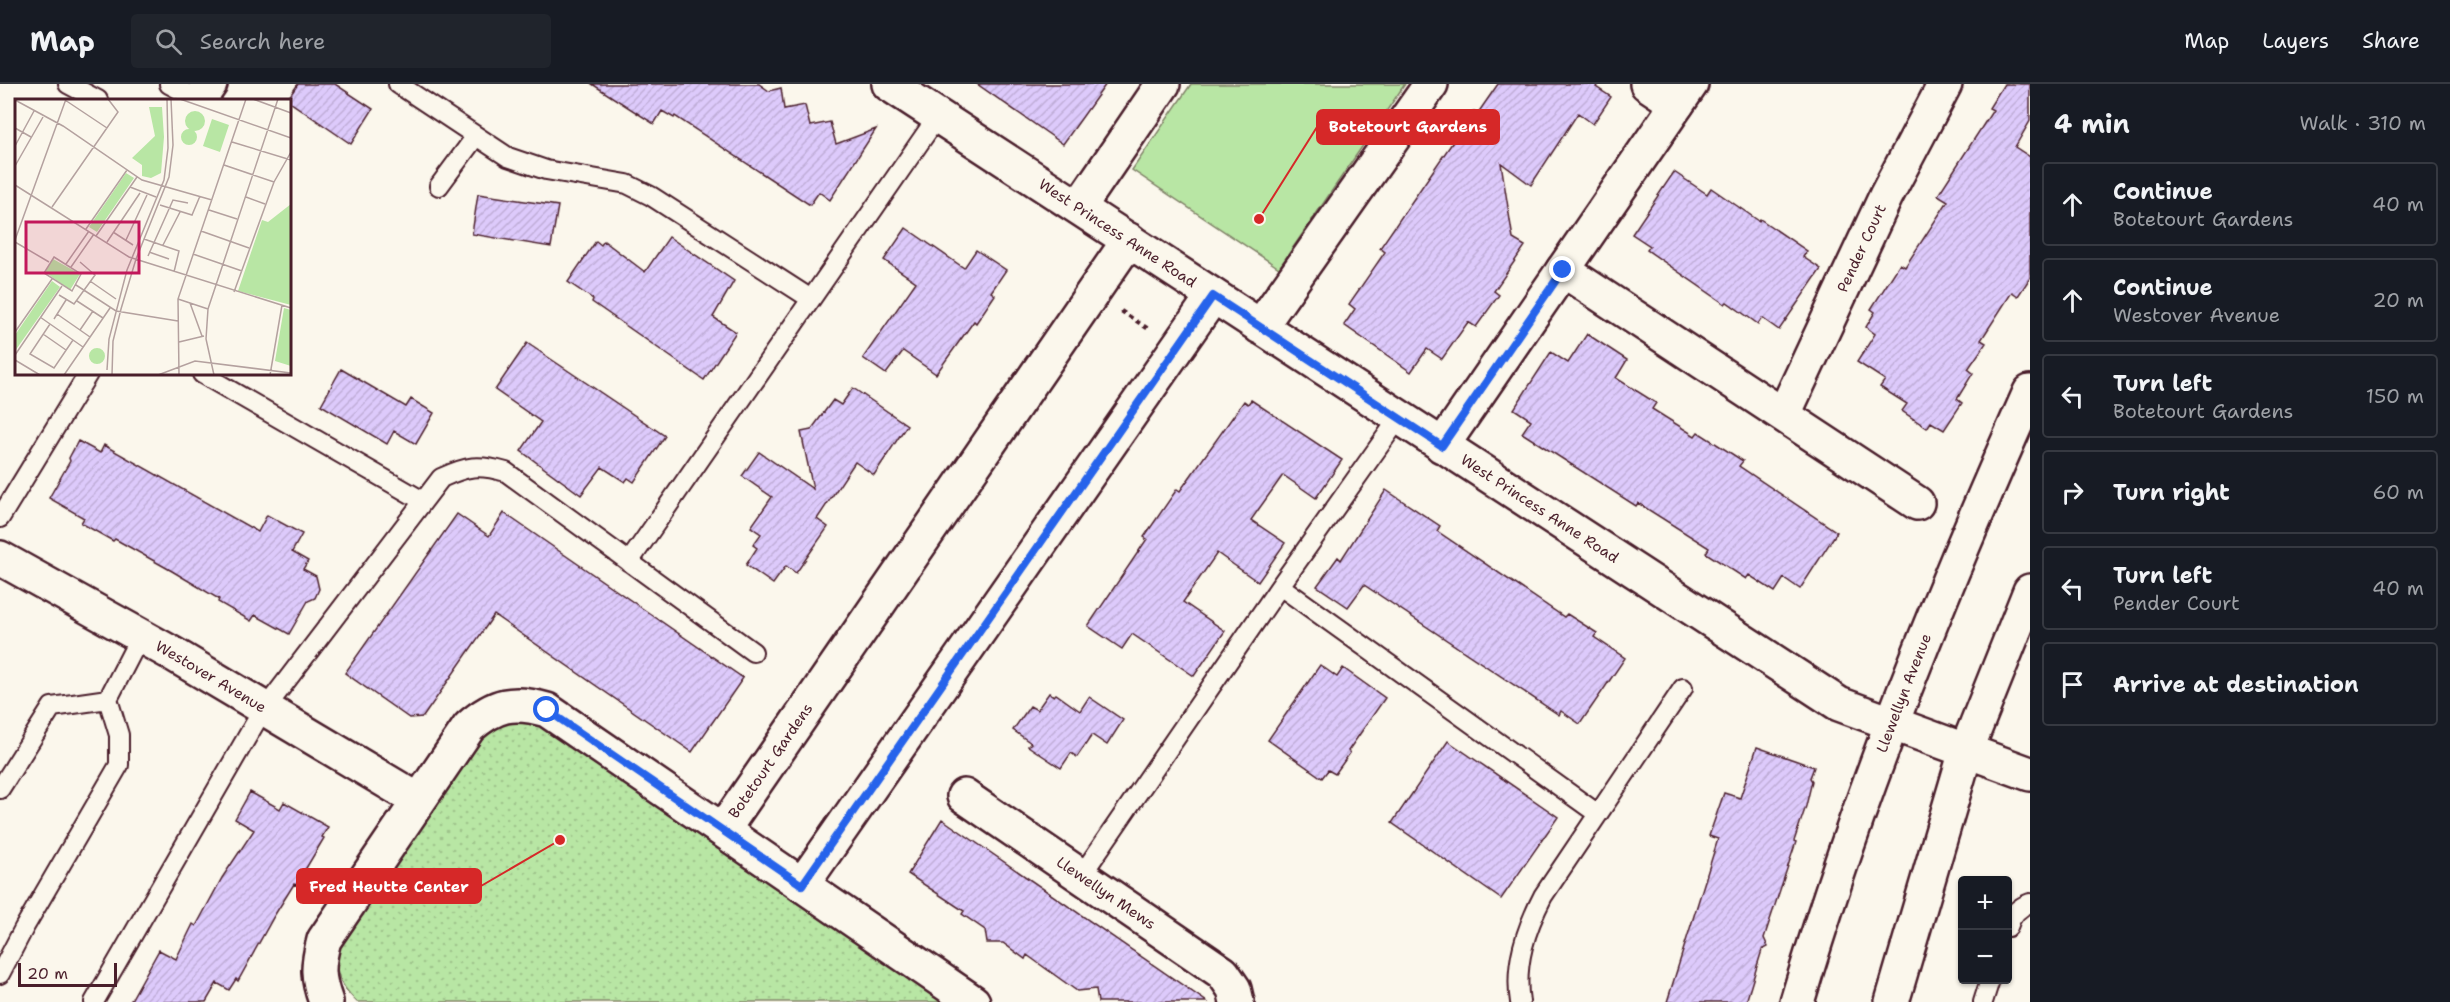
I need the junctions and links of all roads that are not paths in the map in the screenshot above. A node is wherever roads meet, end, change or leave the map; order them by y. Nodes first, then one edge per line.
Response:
1 (68, 84) edge
2 (169, 84) edge
3 (210, 84) edge
4 (399, 84) edge
5 (1162, 84) edge
6 (1431, 84) edge
7 (1647, 84) edge
8 (1945, 84) edge
9 (898, 86) edge
10 (1684, 94) edge
11 (96, 99) edge
12 (197, 99) edge
13 (200, 99) edge
14 (938, 116) junction
15 (476, 136) junction
16 (439, 186) dead end
17 (1079, 207) junction
18 (1129, 240) junction
19 (1563, 270) junction
20 (1213, 296) junction
21 (811, 300) junction
22 (1260, 327) junction
23 (87, 375) edge
24 (204, 375) edge
25 (2030, 392) edge
26 (1784, 414) junction
27 (1399, 418) junction
28 (1442, 446) junction
29 (423, 501) junction
30 (1917, 503) dead end
31 (0, 518) edge
32 (0, 558) edge
33 (629, 562) junction
34 (1280, 586) junction
35 (2030, 591) edge
36 (141, 636) junction
37 (753, 652) dead end
38 (1683, 688) dead end
39 (108, 699) junction
40 (265, 708) junction
41 (1892, 724) junction
42 (1966, 751) junction
43 (2030, 774) edge
44 (0, 789) edge
45 (963, 796) dead end
46 (418, 800) junction
47 (1598, 814) junction
48 (723, 830) junction
49 (1081, 876) junction
50 (802, 885) junction
51 (2030, 903) edge
52 (2012, 916) edge
53 (0, 974) edge
54 (1989, 984) edge
55 (93, 1002) edge
56 (326, 1002) edge
57 (973, 1002) edge
58 (1237, 1002) edge
59 (1520, 1002) edge
60 (1797, 1002) edge
61 (1892, 1002) edge
62 (1983, 1002) edge

1 - 11 lane
2 - 12 lane
3 - 13 street
4 - 15 lane
5 - 17 street
6 - 22 street
7 - 10 street
8 - 26 street, Pender Court
9 - 14 street, West Princess Anne Road
10 - 19 street
14 - 17 street, West Princess Anne Road
14 - 21 lane
15 - 16 lane
15 - 21 lane
17 - 18 street, West Princess Anne Road
18 - 20 street, West Princess Anne Road
18 - 48 street, Botetourt Gardens
19 - 26 street
19 - 28 street
20 - 22 street, West Princess Anne Road
20 - 50 street
21 - 33 lane
22 - 27 street, West Princess Anne Road
23 - 31 lane
24 - 29 lane
25 - 41 street, Llewellyn Avenue
26 - 30 street
27 - 28 street, West Princess Anne Road
27 - 34 lane
28 - 41 street, West Princess Anne Road
29 - 33 lane
29 - 40 lane
32 - 36 street, Westover Avenue
33 - 37 lane
34 - 47 lane
34 - 49 lane
35 - 42 street
36 - 39 lane
36 - 40 street, Westover Avenue
38 - 47 lane
39 - 44 lane
39 - 53 lane
40 - 46 street, Westover Avenue
40 - 55 lane
41 - 42 street, West Princess Anne Road
41 - 60 street, Llewellyn Avenue
42 - 43 street, West Princess Anne Road
42 - 61 street
45 - 49 street, Llewellyn Mews
46 - 48 street, Botetourt Gardens
46 - 56 street, Botetourt Gardens
47 - 59 lane
48 - 50 street
49 - 58 street, Llewellyn Mews
50 - 57 street
51 - 52 lane
54 - 62 lane

